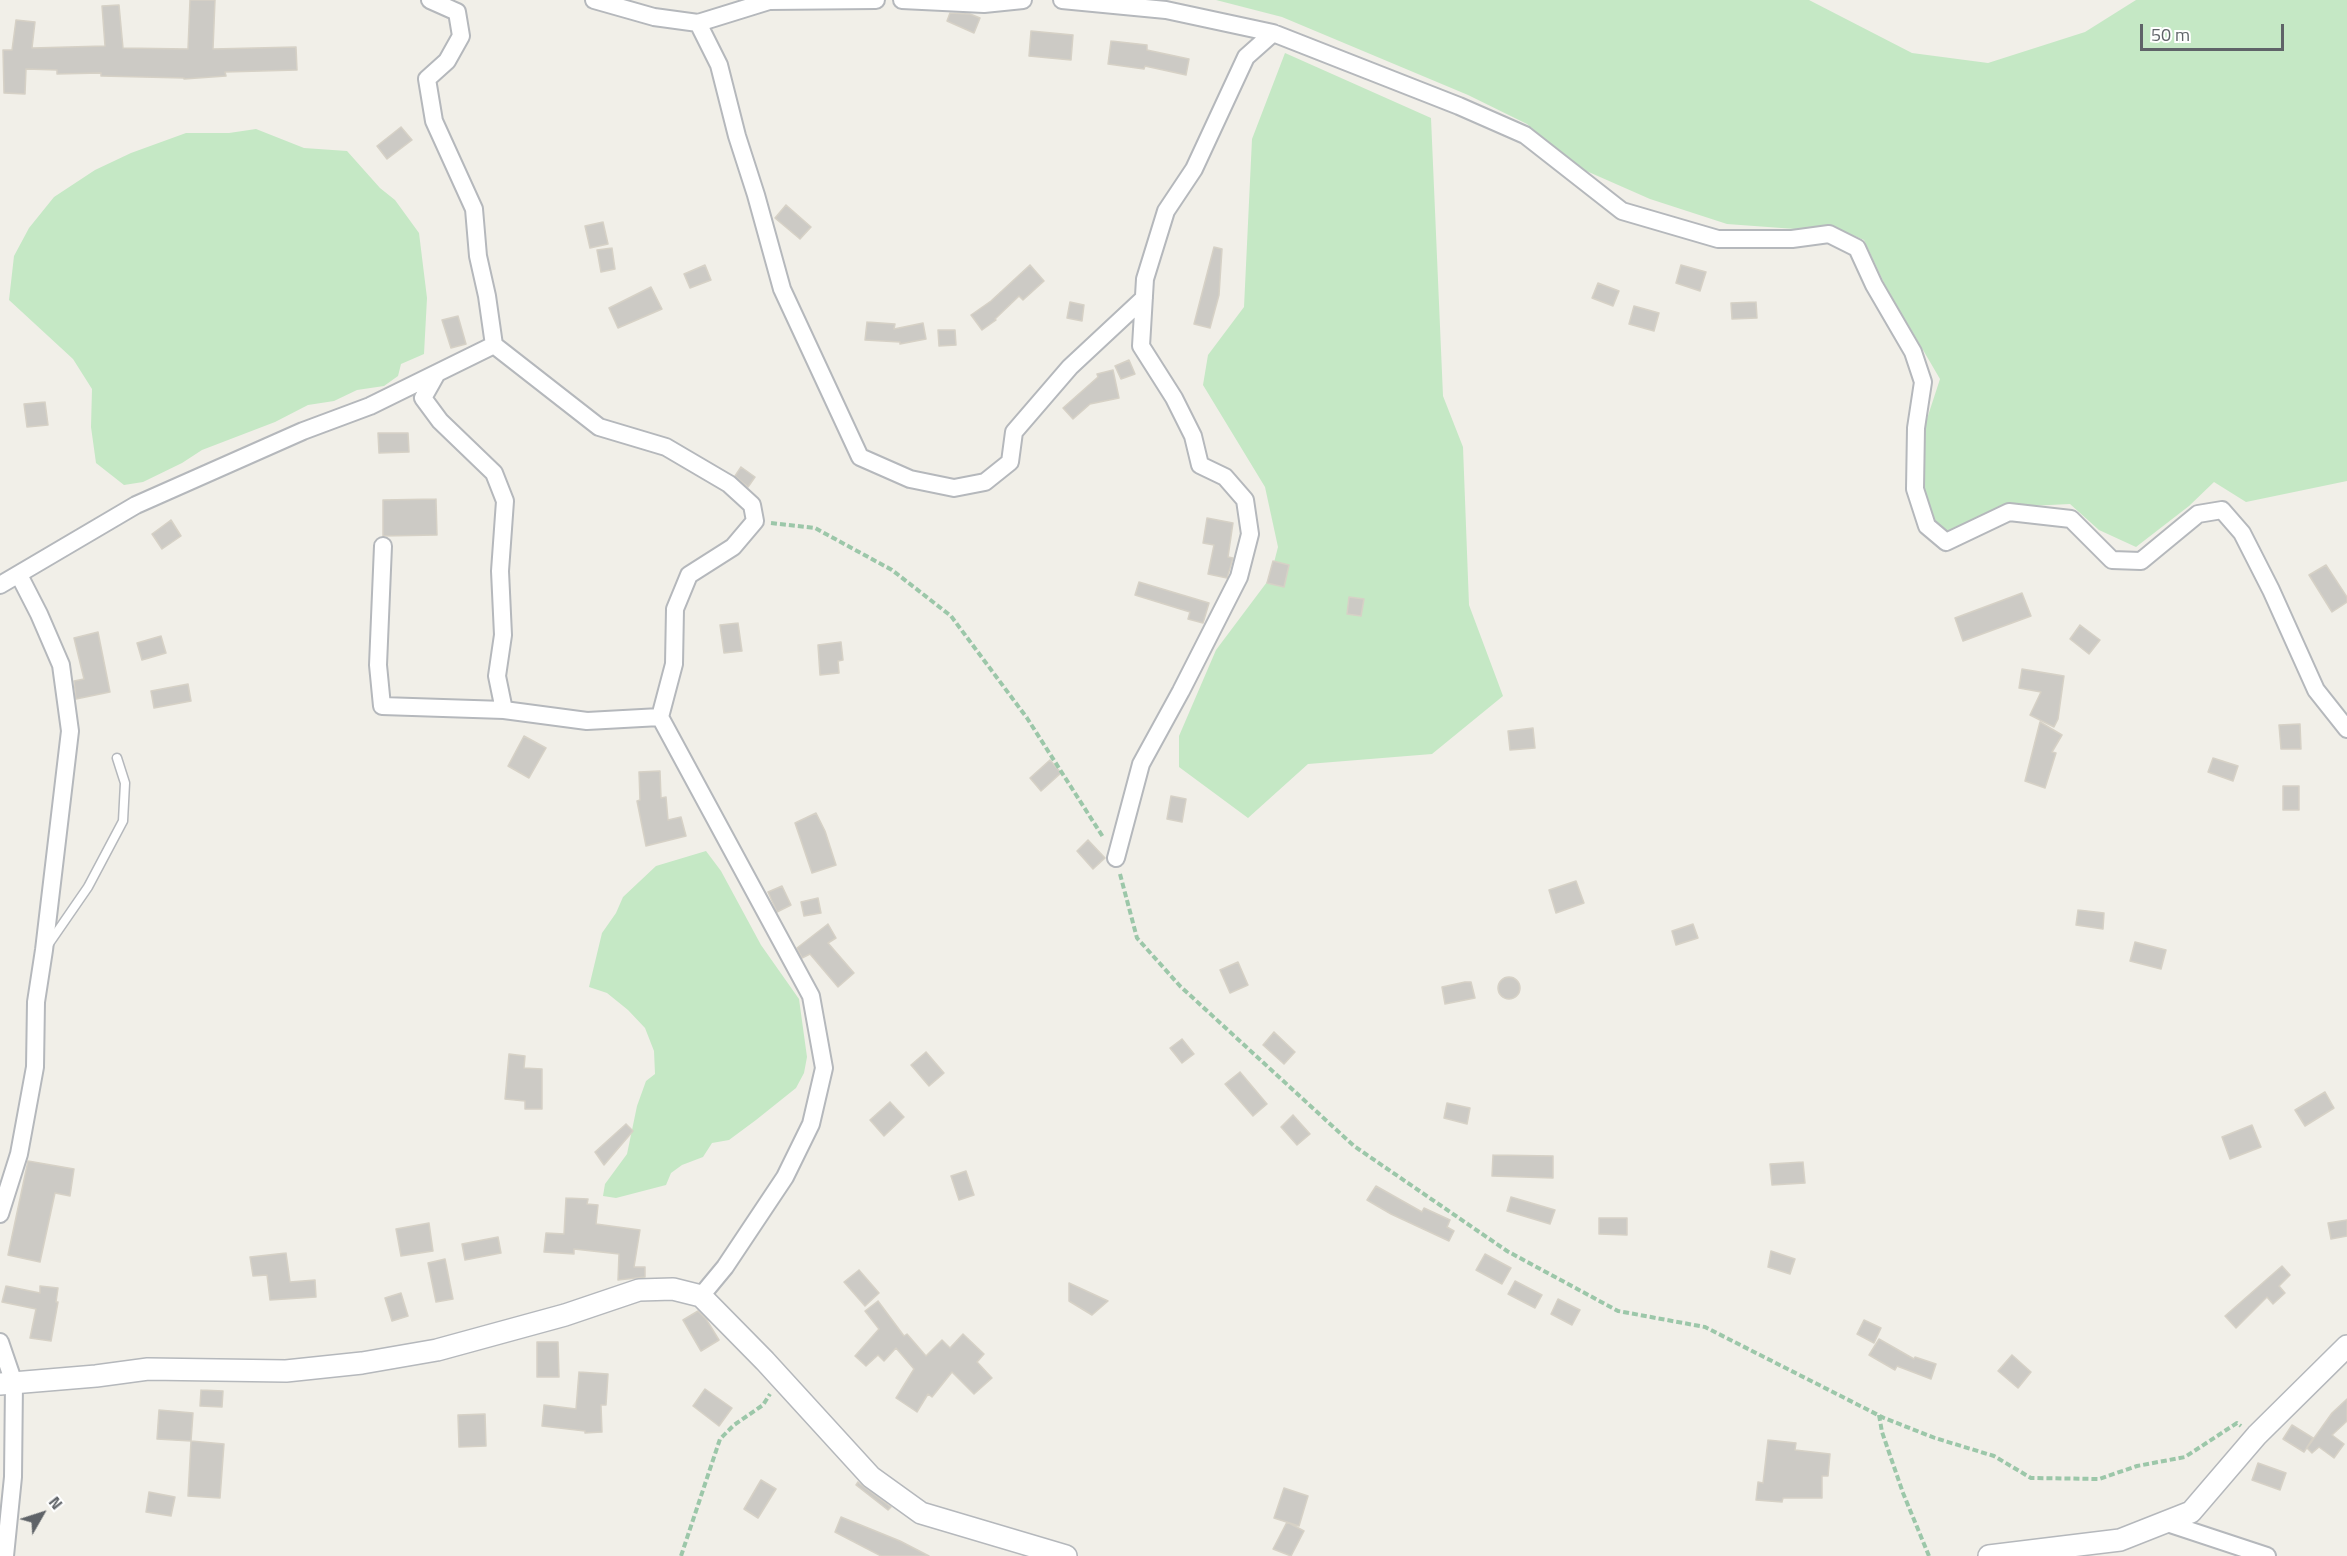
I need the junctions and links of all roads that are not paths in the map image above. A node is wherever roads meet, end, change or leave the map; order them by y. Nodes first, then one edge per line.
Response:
1 (430, 0) edge
2 (594, 0) edge
3 (876, 0) edge
4 (902, 0) edge
5 (1023, 0) edge
6 (1062, 0) edge
7 (698, 22) junction
8 (1274, 33) junction
9 (1144, 298) junction
10 (494, 345) junction
11 (437, 373) junction
12 (383, 546) dead end
13 (19, 575) junction
14 (0, 585) edge
15 (504, 710) junction
16 (660, 717) junction
17 (2347, 729) edge
18 (117, 758) dead end
19 (1116, 858) road end
20 (44, 950) junction
21 (0, 1214) edge
22 (701, 1296) junction
23 (0, 1342) edge
24 (2347, 1346) edge
25 (7, 1383) edge
26 (2164, 1522) junction
27 (5, 1556) edge
28 (1066, 1556) edge
29 (1989, 1556) edge
30 (2267, 1556) edge

1 - 10 street
2 - 7 street
3 - 7 street
4 - 5 street
6 - 8 street
7 - 9 street
8 - 9 street
8 - 17 street
9 - 19 street
10 - 11 street
10 - 16 street
11 - 13 street
11 - 15 street
12 - 15 street
13 - 14 street
13 - 20 street
15 - 16 street
16 - 22 street
18 - 20 lane
20 - 21 street
22 - 25 street
22 - 28 street
23 - 25 street
24 - 26 street
25 - 27 street
26 - 29 street
26 - 30 street

